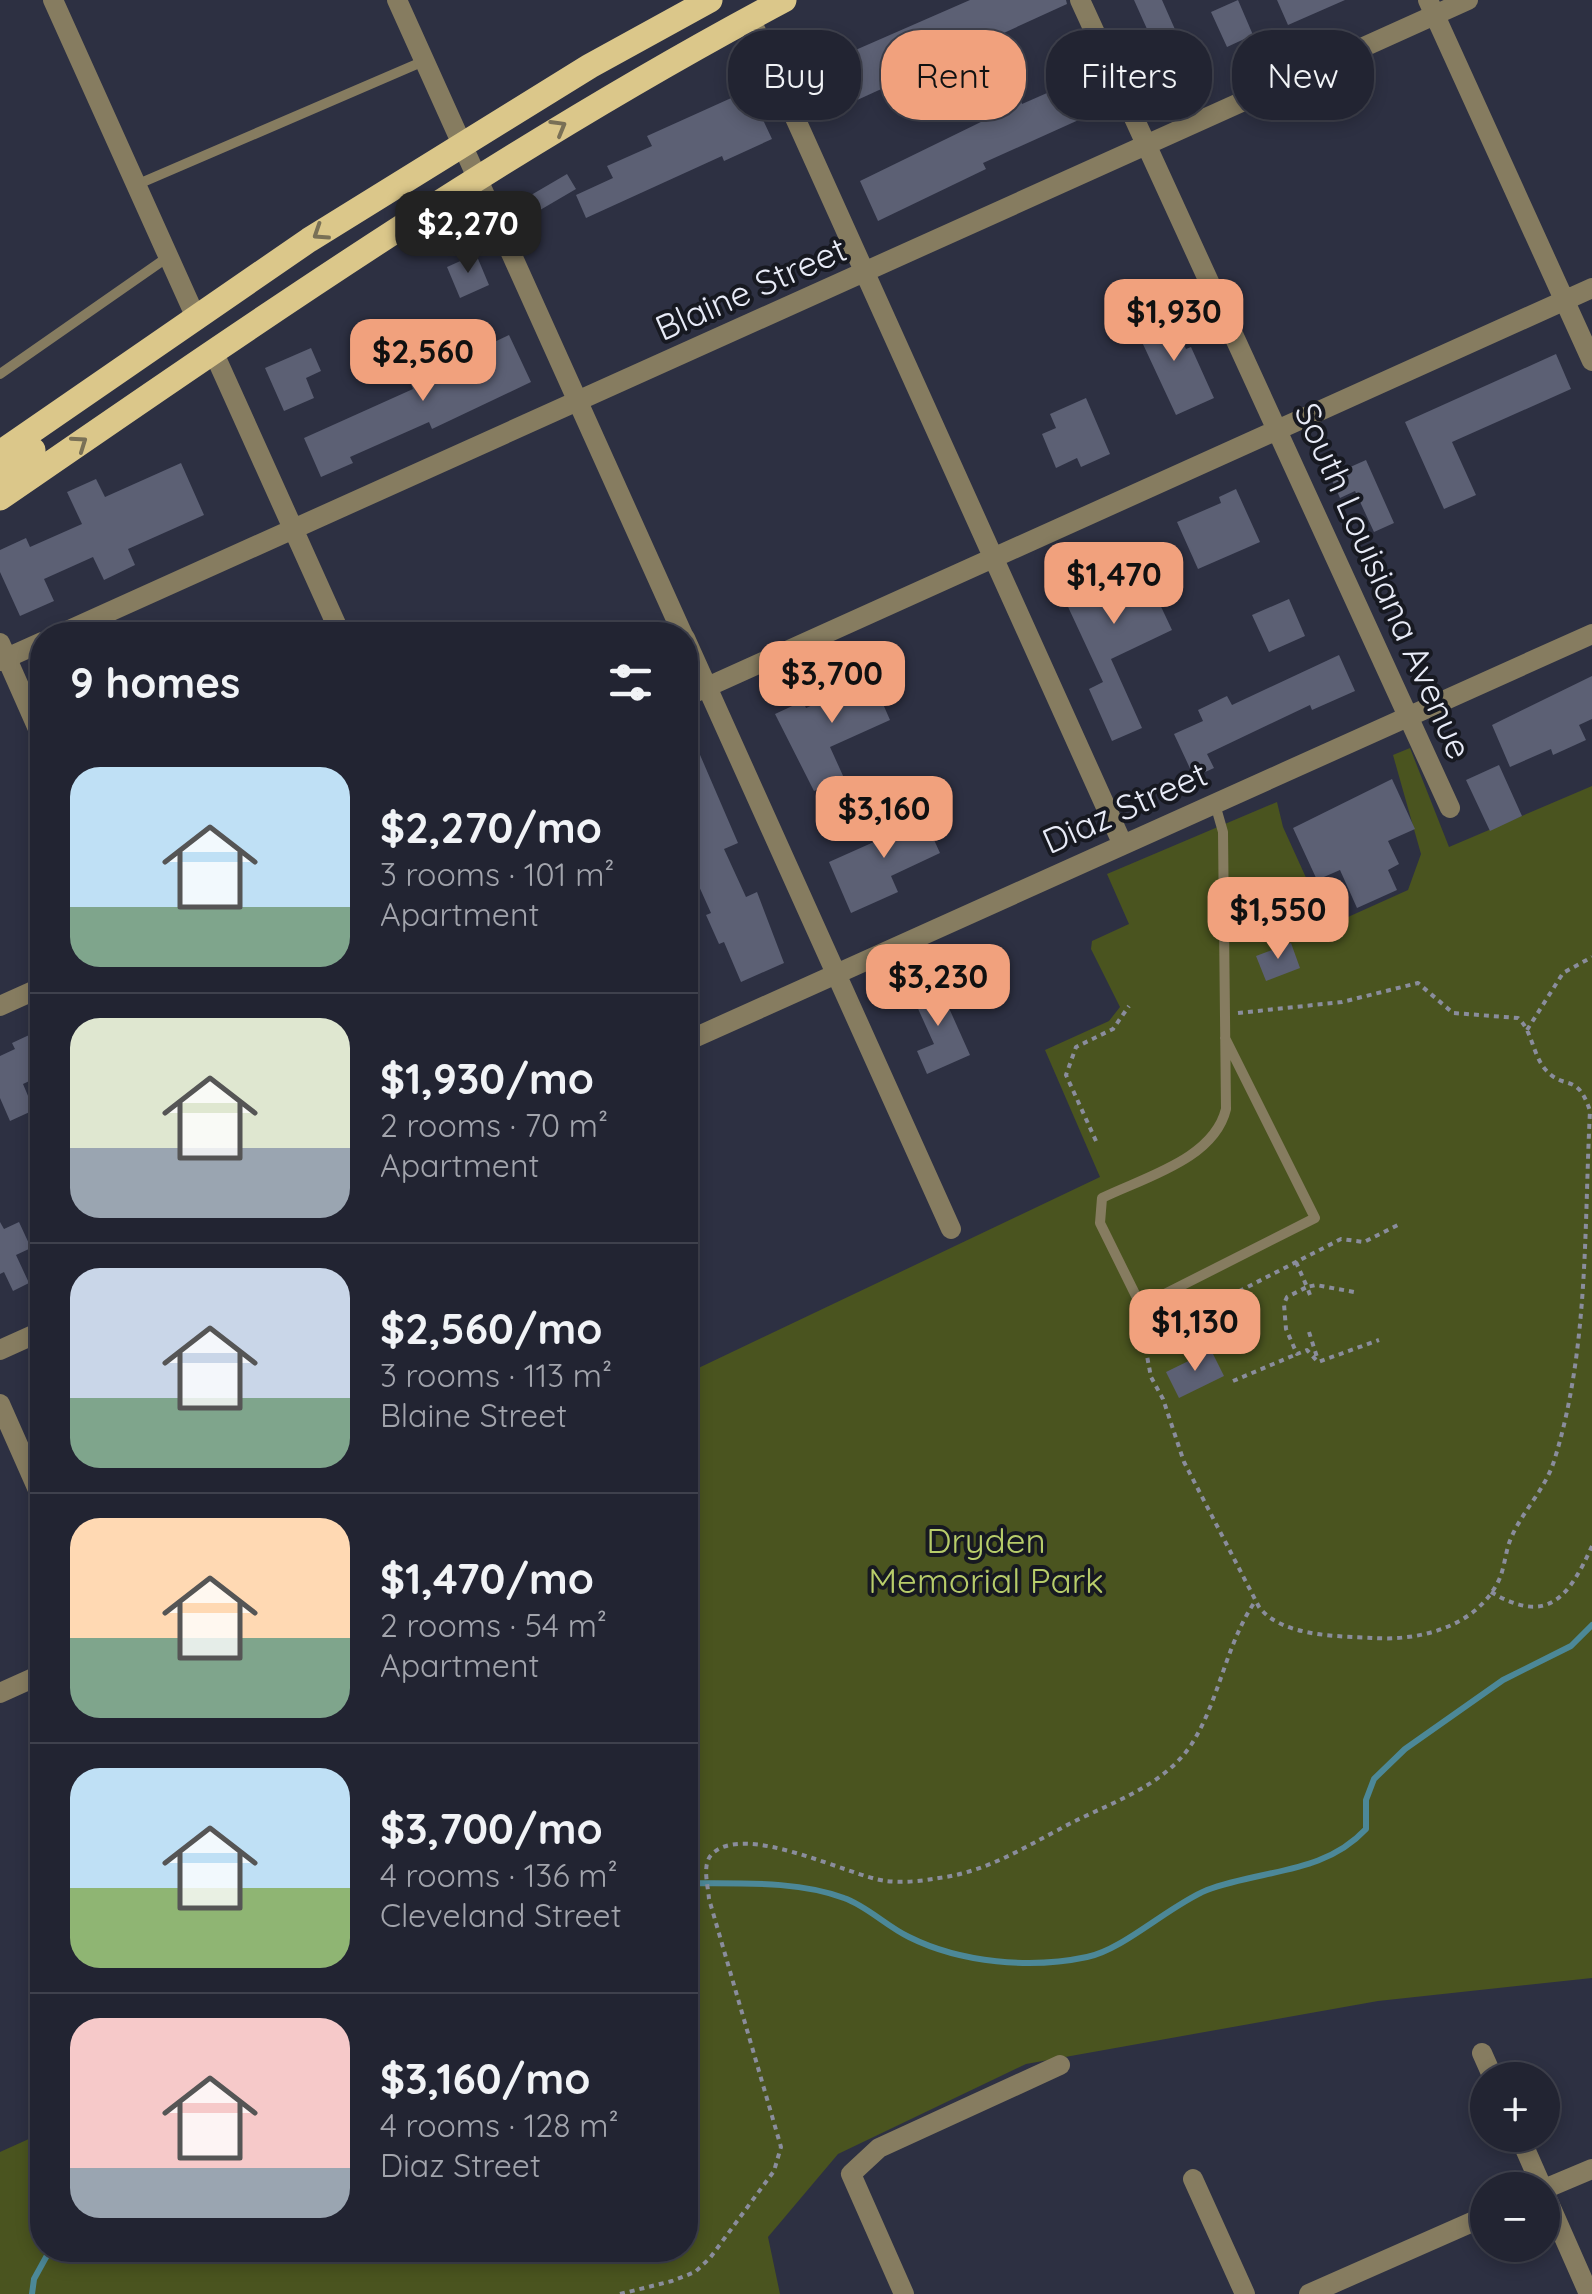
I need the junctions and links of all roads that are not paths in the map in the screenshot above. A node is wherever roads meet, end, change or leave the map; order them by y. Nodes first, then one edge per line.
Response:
1 (53, 0) edge
2 (397, 0) edge
3 (710, 0) edge
4 (784, 0) edge
5 (1080, 0) edge
6 (1468, 0) edge
7 (1432, 8) edge
8 (754, 9) edge
9 (424, 60) junction
10 (462, 143) junction
11 (1146, 145) junction
12 (476, 177) junction
13 (136, 185) junction
14 (168, 257) junction
15 (865, 274) junction
16 (1592, 288) edge
17 (1565, 300) junction
18 (197, 320) junction
19 (213, 352) junction
20 (1592, 361) edge
21 (0, 374) edge
22 (578, 401) junction
23 (1279, 430) junction
24 (0, 453) edge
25 (0, 474) edge
26 (0, 498) edge
27 (294, 530) junction
28 (993, 558) junction
29 (87, 622) edge
30 (335, 622) edge
31 (677, 622) edge
32 (1592, 634) edge
33 (30, 646) edge
34 (2, 654) edge
35 (698, 668) edge
36 (707, 688) junction
37 (698, 692) edge
38 (30, 713) edge
39 (1408, 716) junction
40 (1215, 804) junction
41 (1450, 808) dead end
42 (1123, 845) junction
43 (837, 974) junction
44 (30, 992) edge
45 (0, 1006) edge
46 (698, 1036) edge
47 (1226, 1038) junction
48 (951, 1229) dead end
49 (30, 1336) edge
50 (0, 1350) edge
51 (0, 1404) edge
52 (30, 1472) edge
53 (30, 1679) edge
54 (0, 1693) edge
55 (1482, 2053) dead end
56 (1486, 2062) edge
57 (1060, 2065) dead end
58 (1592, 2168) edge
59 (1193, 2179) dead end
60 (1560, 2182) edge
61 (1470, 2223) edge
62 (1560, 2228) edge
63 (904, 2294) edge
64 (1245, 2294) edge
65 (1309, 2294) edge
66 (1589, 2294) edge

1 - 13 street
2 - 9 street
3 - 10 main road
4 - 8 main road
5 - 11 street, South Louisiana Avenue
6 - 7 street, Blaine Street
7 - 11 street, Blaine Street
7 - 17 street
12 -> 8 main road
8 - 15 street
9 - 10 street
9 - 13 lane
10 - 12 street
10 -> 18 main road
11 - 15 street, Blaine Street
11 - 23 street, South Louisiana Avenue
12 - 19 main road
12 - 22 street
13 - 14 street
14 - 18 street
14 - 21 lane
15 - 22 street, Blaine Street
15 - 28 street
16 - 17 street
17 - 20 street
17 - 23 street
18 - 24 main road
18 - 25 main road
26 -> 19 main road
19 - 27 street
22 - 27 street, Blaine Street
22 - 31 street
23 - 28 street
23 - 39 street, South Louisiana Avenue
27 - 29 street, Blaine Street
27 - 30 street
28 - 36 street
28 - 42 street
32 - 39 street, Diaz Street
33 - 34 street
34 - 38 street
35 - 36 street
36 - 37 street
36 - 43 street
39 - 40 street, Diaz Street
39 - 41 street, South Louisiana Avenue
40 - 42 street, Diaz Street
40 - 47 lane
42 - 43 street, Diaz Street
43 - 46 street, Diaz Street
43 - 48 street
44 - 45 street
47 - 47 lane
49 - 50 street
51 - 52 street
53 - 54 street
55 - 56 street
57 - 63 street
58 - 60 street
59 - 64 street
61 - 65 street
62 - 66 street

